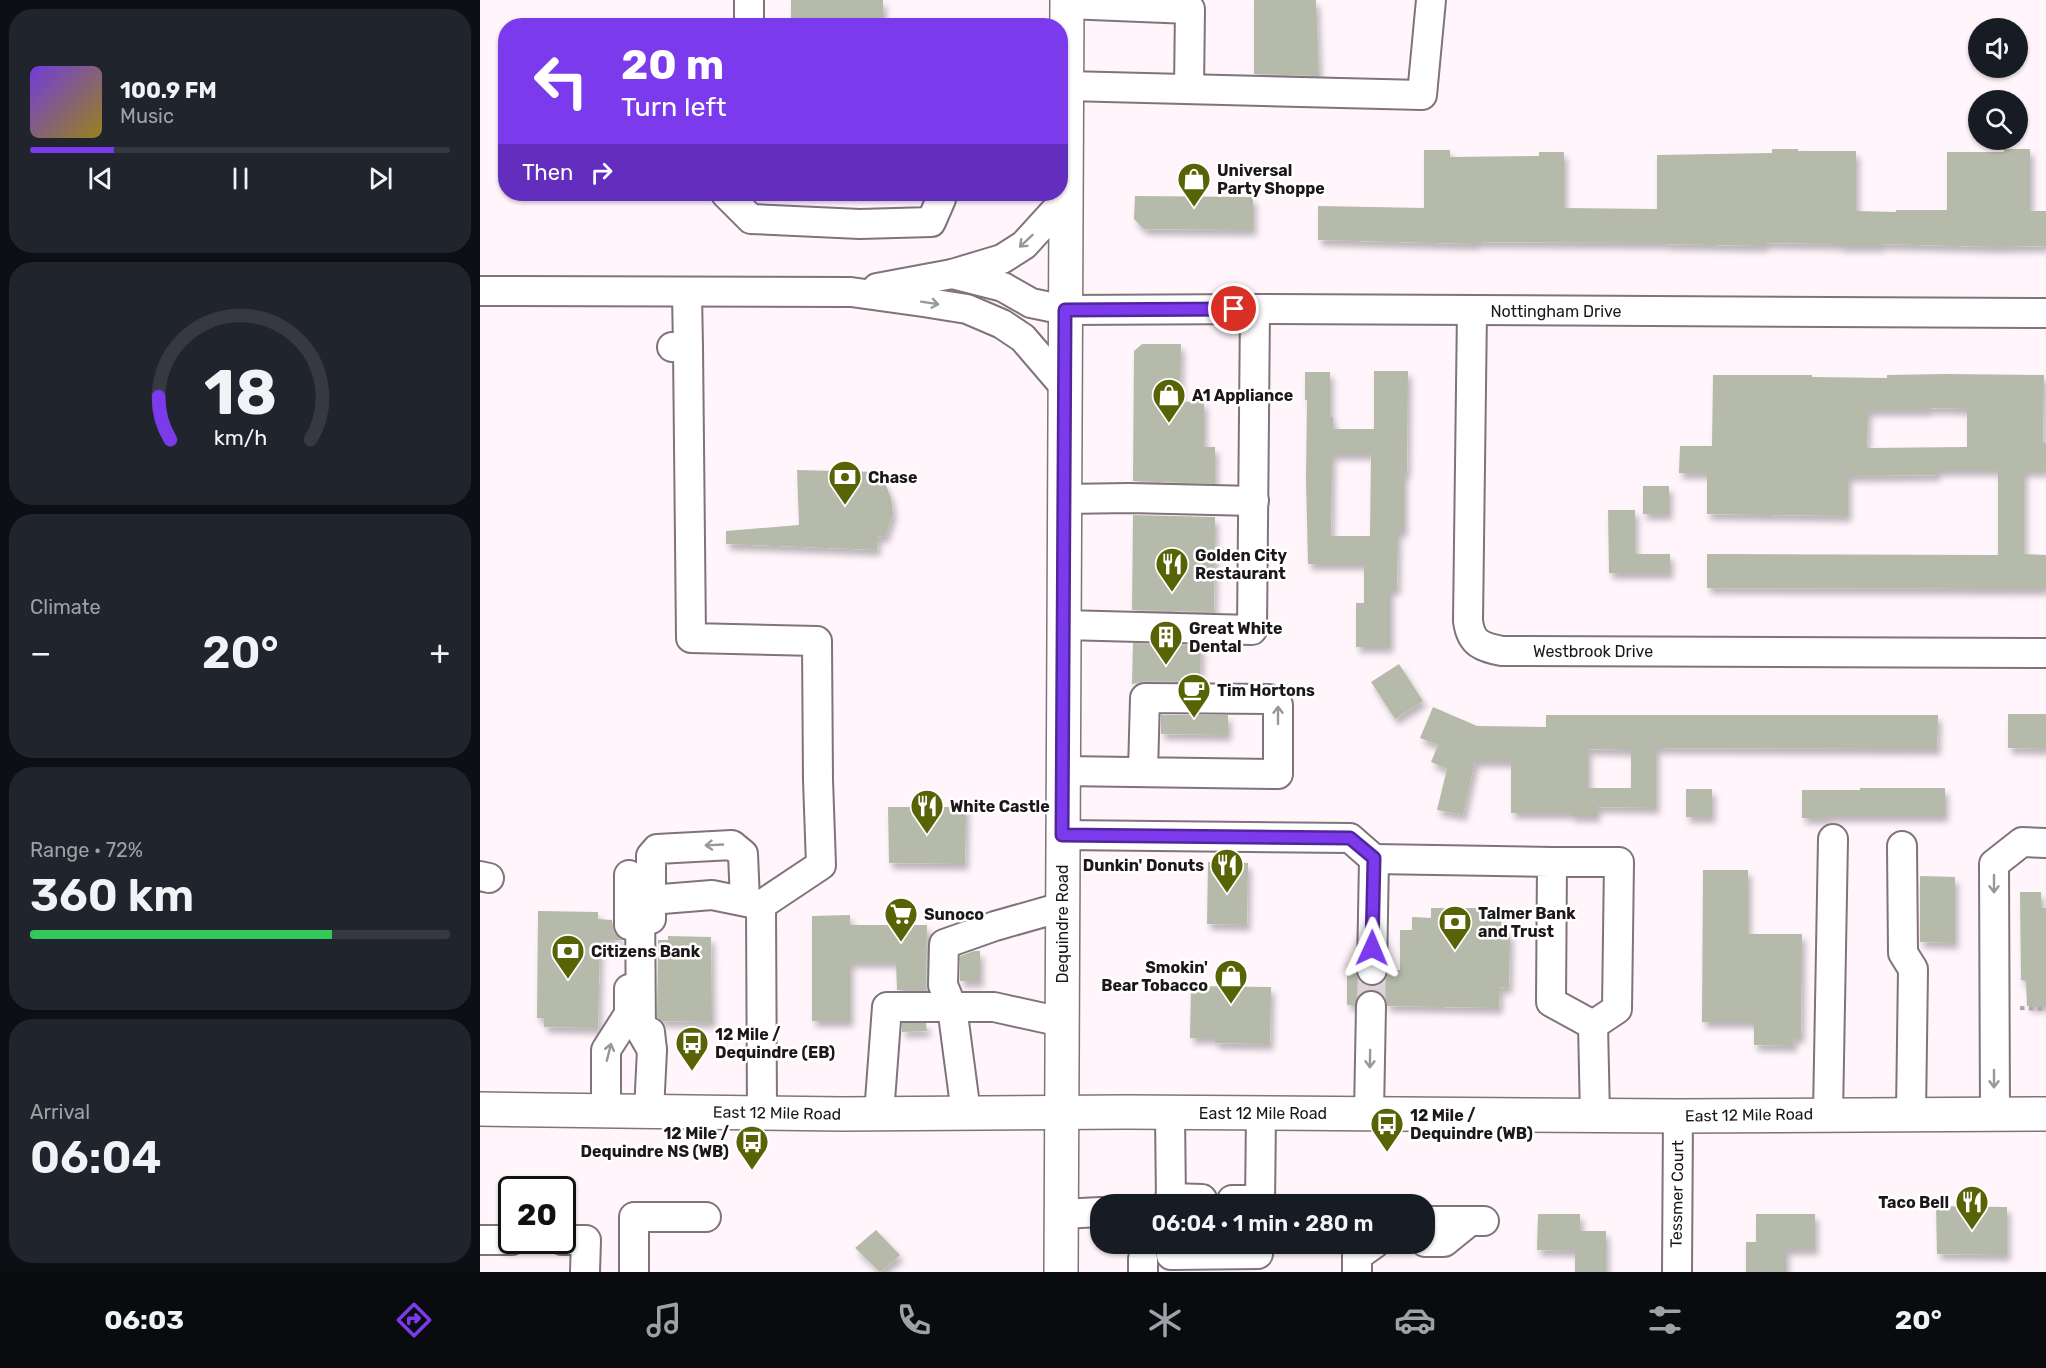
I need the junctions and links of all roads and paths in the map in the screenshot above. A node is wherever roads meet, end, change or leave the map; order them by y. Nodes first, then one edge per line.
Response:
1 (749, 0) edge
2 (1431, 0) edge
3 (1067, 2) edge
4 (749, 18) edge
5 (1067, 18) edge
6 (1068, 86) edge
7 (1190, 89) junction
8 (733, 201) edge
9 (940, 201) edge
10 (1064, 201) edge
11 (1066, 201) edge
12 (952, 274) junction
13 (480, 291) edge
14 (687, 292) junction
15 (851, 292) junction
16 (1255, 309) junction
17 (1065, 310) junction
18 (1472, 310) junction
19 (2046, 313) edge
20 (1065, 387) junction
21 (1064, 499) junction
22 (1254, 501) junction
23 (1064, 625) junction
24 (2046, 653) edge
25 (1063, 771) junction
26 (1143, 772) junction
27 (1062, 835) junction
28 (1833, 840) dead end
29 (2046, 843) edge
30 (1902, 846) dead end
31 (1374, 858) junction
32 (1552, 862) junction
33 (629, 875) dead end
34 (662, 899) junction
35 (753, 903) junction
36 (1062, 907) junction
37 (1371, 970) tunnel mouth
38 (1371, 1006) tunnel mouth
39 (952, 1007) junction
40 (2018, 1008) dead end
41 (2046, 1009) edge
42 (1062, 1022) junction
43 (1593, 1025) junction
44 (651, 1050) junction
45 (480, 1109) edge
46 (606, 1110) junction
47 (649, 1111) junction
48 (762, 1112) junction
49 (966, 1113) junction
50 (1170, 1113) junction
51 (1261, 1113) junction
52 (1369, 1113) junction
53 (879, 1114) junction
54 (1061, 1114) junction
55 (1911, 1114) junction
56 (1995, 1114) junction
57 (2046, 1114) edge
58 (1828, 1115) junction
59 (1595, 1116) junction
60 (1678, 1116) junction
61 (1171, 1194) edge
62 (1251, 1194) edge
63 (1090, 1213) edge
64 (1061, 1214) junction
65 (706, 1217) dead end
66 (1435, 1221) edge
67 (480, 1240) edge
68 (498, 1240) edge
69 (576, 1240) edge
70 (1435, 1242) edge
71 (1258, 1254) edge
72 (1361, 1254) edge
73 (1171, 1257) edge
74 (585, 1272) edge
75 (634, 1272) edge
76 (1061, 1272) edge
77 (1357, 1272) edge
78 (1677, 1272) edge

1 - 4 street
2 - 7 street
3 - 5 main road, Dequindre Road
3 - 7 street
6 - 7 street
8 - 9 street
10 -> 12 street
11 - 17 main road, Dequindre Road
12 - 15 street
12 - 17 street, Nottingham Drive
13 - 14 street
14 - 15 street
14 - 35 street
15 -> 20 street
16 - 17 street, Nottingham Drive
16 - 18 street, Nottingham Drive
16 - 22 street
17 - 20 main road, Dequindre Road
18 - 19 street, Nottingham Drive
18 - 24 street, Westbrook Drive
20 - 21 main road, Dequindre Road
21 - 22 street
21 - 23 main road, Dequindre Road
22 - 23 street
23 - 25 main road, Dequindre Road
25 - 26 street
25 - 27 main road, Dequindre Road
26 -> 26 street
27 - 31 street
27 - 36 main road, Dequindre Road
28 - 58 street
29 -> 56 street
30 - 55 street
31 - 32 street
31 - 37 street
32 - 43 street
32 - 43 street
46 -> 33 street
34 - 35 street
35 -> 34 street
34 - 44 street
34 - 44 street
35 - 48 street
36 - 39 street
36 - 42 main road, Dequindre Road
38 -> 52 street
39 - 42 street
39 - 49 street
39 - 53 street
40 - 41 path
42 - 54 main road, Dequindre Road
43 - 59 street
44 - 47 street
45 - 46 main road, East 12 Mile Road
46 - 47 main road, East 12 Mile Road
47 - 48 main road, East 12 Mile Road
48 - 53 main road, East 12 Mile Road
49 - 53 main road, East 12 Mile Road
49 - 54 main road, East 12 Mile Road
50 - 51 main road, East 12 Mile Road
50 - 54 main road, East 12 Mile Road
50 - 61 street
51 - 52 main road, East 12 Mile Road
51 - 62 street
52 - 59 main road, East 12 Mile Road
54 - 64 main road, Dequindre Road
55 - 56 main road, East 12 Mile Road
55 - 58 main road, East 12 Mile Road
56 - 57 main road, East 12 Mile Road
58 - 60 main road, East 12 Mile Road
59 - 60 main road, East 12 Mile Road
60 - 78 street, Tessmer Court
63 - 64 street
64 - 76 main road, Dequindre Road
65 - 75 street
66 - 70 street
67 - 68 street
69 - 74 street
71 - 73 street
72 - 77 street

